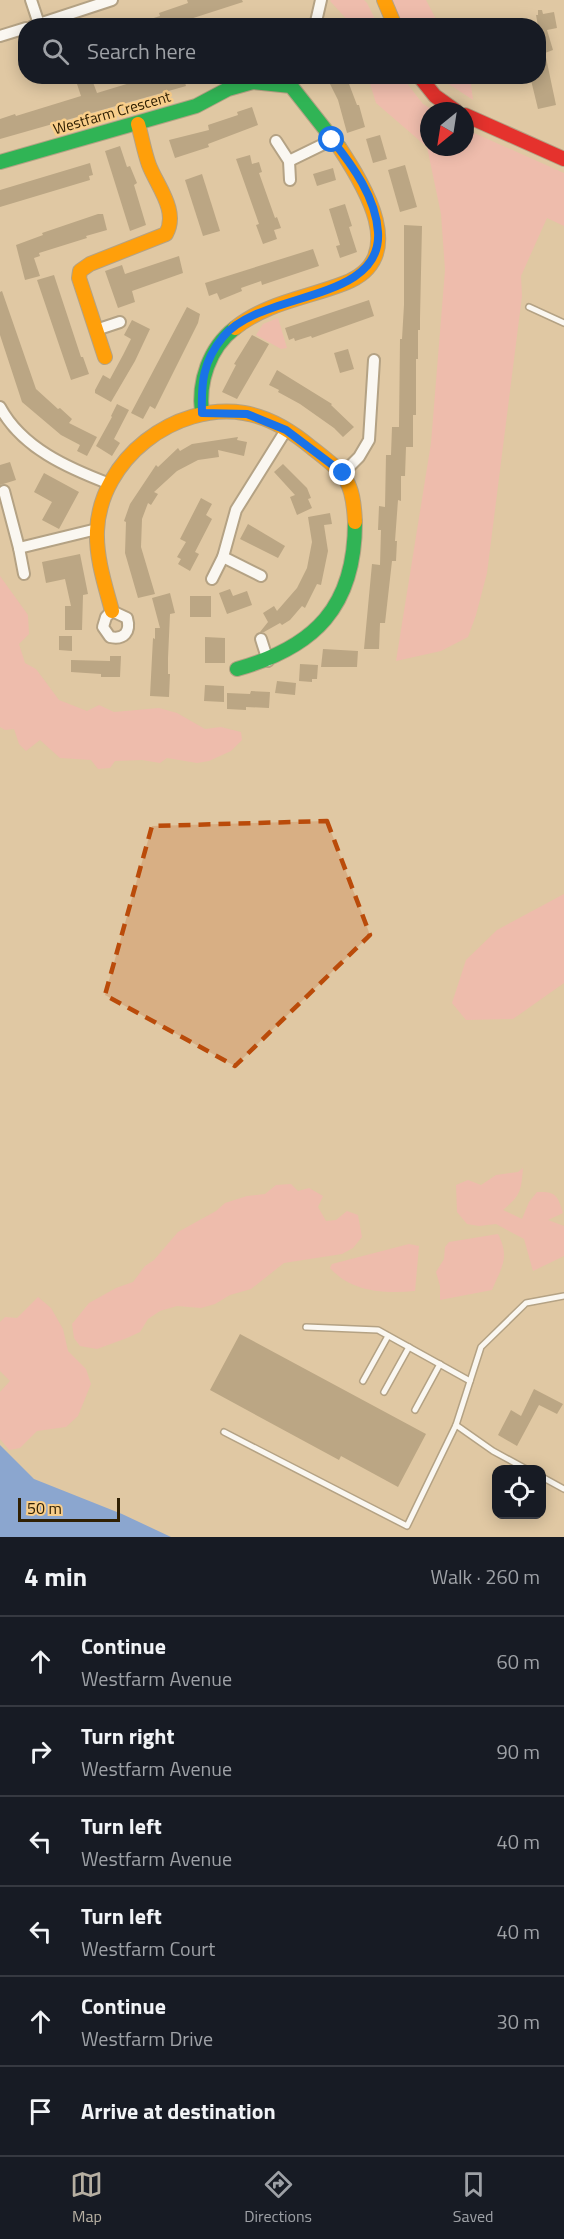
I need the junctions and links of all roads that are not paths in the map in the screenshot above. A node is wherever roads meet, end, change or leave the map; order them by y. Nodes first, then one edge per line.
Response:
1 (31, 0) edge
2 (112, 0) edge
3 (321, 0) edge
4 (384, 0) edge
5 (35, 18) edge
6 (57, 18) edge
7 (317, 18) edge
8 (392, 18) edge
9 (18, 30) edge
10 (0, 36) edge
11 (246, 84) edge
12 (295, 84) edge
13 (424, 84) edge
14 (443, 102) edge
15 (474, 119) edge
16 (138, 124) junction
17 (332, 140) junction
18 (276, 141) dead end
19 (564, 159) edge
20 (290, 161) junction
21 (0, 162) edge
22 (290, 180) dead end
23 (529, 307) dead end
24 (120, 322) dead end
25 (564, 323) edge
26 (96, 330) junction
27 (105, 357) dead end
28 (374, 360) dead end
29 (0, 407) edge
30 (202, 413) junction
31 (286, 430) junction
32 (343, 473) junction
33 (110, 484) junction
34 (4, 491) dead end
35 (97, 529) junction
36 (19, 548) junction
37 (223, 557) junction
38 (24, 574) dead end
39 (261, 576) dead end
40 (212, 579) dead end
41 (112, 611) dead end
42 (261, 639) dead end
43 (268, 661) junction
44 (237, 669) dead end
45 (564, 1296) edge
46 (306, 1327) dead end
47 (388, 1336) junction
48 (409, 1347) junction
49 (440, 1364) junction
50 (363, 1381) dead end
51 (470, 1381) junction
52 (384, 1392) dead end
53 (415, 1410) dead end
54 (456, 1425) junction
55 (224, 1432) dead end
56 (519, 1465) edge
57 (546, 1479) edge
58 (564, 1489) edge

1 - 5 street
2 - 6 street
3 - 7 street
4 - 8 street
9 - 10 street
11 - 16 street, Westfarm Crescent
12 - 17 street
13 - 14 street
15 - 19 street
16 - 21 street, Westfarm Crescent
16 - 26 street
17 - 20 street
17 - 30 street
18 - 20 street
20 - 22 street
23 - 25 lane
24 - 26 street
26 - 27 street
28 - 32 street
29 - 33 street
30 - 31 street
30 - 33 street
31 - 32 street
31 - 37 street
32 - 43 street
33 - 35 street
34 - 36 street
35 - 36 street
35 - 41 street
36 - 38 street
37 - 39 street
37 - 40 street
42 - 43 street
43 - 44 street
45 - 51 lane
46 - 47 lane
47 - 48 lane
47 - 50 lane
48 - 49 lane
48 - 52 lane
49 - 51 lane
49 - 53 lane
51 - 54 lane
54 - 55 lane
54 - 56 lane
57 - 58 lane

